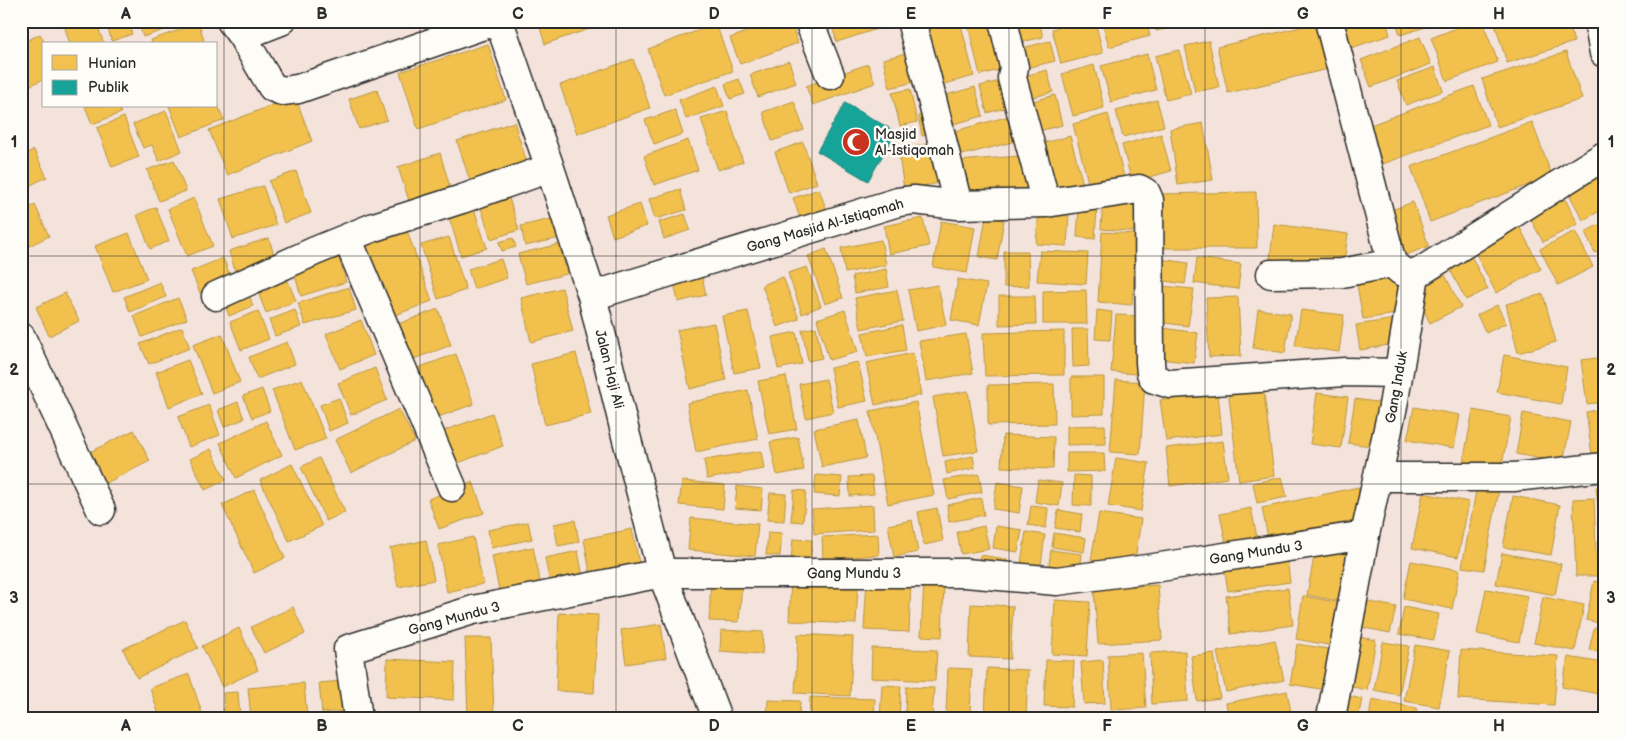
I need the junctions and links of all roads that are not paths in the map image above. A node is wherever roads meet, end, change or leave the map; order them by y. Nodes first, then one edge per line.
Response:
1 (281, 21) edge
2 (497, 21) edge
3 (809, 21) edge
4 (911, 21) edge
5 (1003, 21) edge
6 (1329, 21) edge
7 (1598, 21) edge
8 (237, 28) edge
9 (1604, 53) edge
10 (830, 75) dead end
11 (1604, 156) edge
12 (550, 168) junction
13 (1046, 203) junction
14 (958, 205) junction
15 (347, 238) junction
16 (1403, 269) junction
17 (1271, 274) dead end
18 (216, 296) dead end
19 (592, 296) junction
20 (21, 337) edge
21 (1398, 373) junction
22 (1604, 467) edge
23 (1378, 477) junction
24 (452, 487) dead end
25 (101, 510) dead end
26 (1365, 535) junction
27 (662, 573) junction
28 (358, 718) edge
29 (717, 718) edge
30 (1331, 718) edge

1 - 8 street
2 - 8 street
2 - 12 street, Jalan Haji Ali
3 - 10 street
4 - 14 street
5 - 13 street
6 - 16 street
7 - 9 street
11 - 16 street
12 - 15 street
12 - 19 street, Jalan Haji Ali
13 - 14 street, Gang Masjid Al-Istiqomah
13 - 21 street, Gang Masjid Al-Istiqomah
14 - 19 street, Gang Masjid Al-Istiqomah
15 - 18 street
15 - 24 street
16 - 17 street
16 - 21 street, Gang Induk
19 - 27 street, Jalan Haji Ali
20 - 25 street
21 - 23 street, Gang Induk
22 - 23 street
23 - 26 street, Gang Induk
26 - 27 street, Gang Mundu 3
26 - 30 street, Gang Induk
27 - 28 street, Gang Mundu 3
27 - 29 street, Jalan Haji Ali

